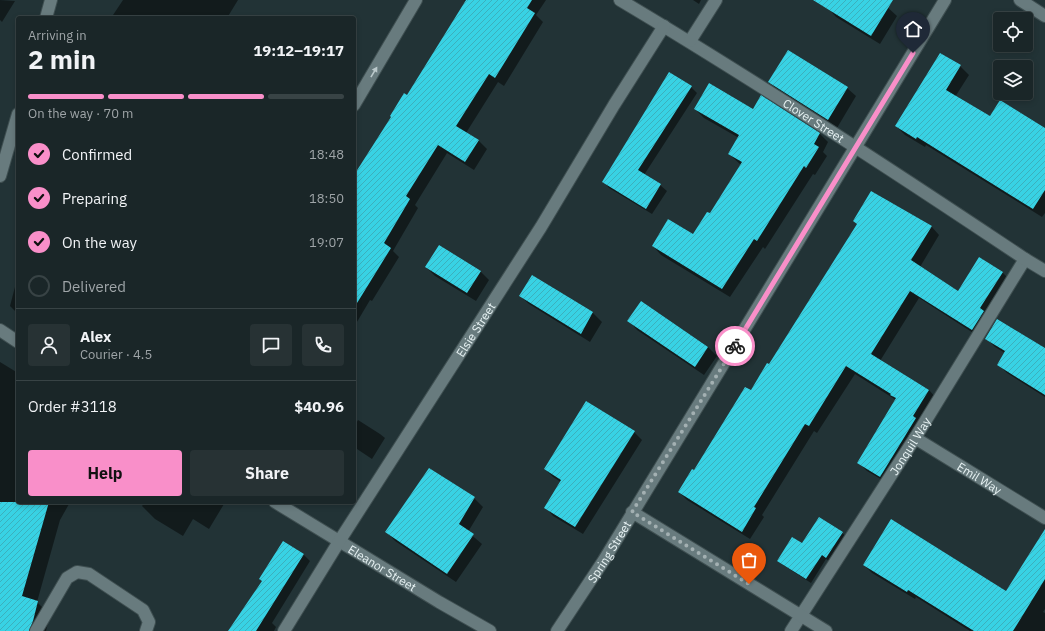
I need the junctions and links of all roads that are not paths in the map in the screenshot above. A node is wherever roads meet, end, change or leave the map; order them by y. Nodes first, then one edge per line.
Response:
1 (51, 0) edge
2 (416, 0) edge
3 (620, 0) edge
4 (716, 0) edge
5 (946, 0) edge
6 (1020, 0) edge
7 (47, 16) edge
8 (1045, 16) edge
9 (664, 26) junction
10 (690, 42) junction
11 (356, 102) edge
12 (16, 121) edge
13 (857, 147) junction
14 (0, 176) edge
15 (1025, 259) junction
16 (1045, 271) edge
17 (0, 330) edge
18 (16, 341) edge
19 (915, 438) junction
20 (278, 504) edge
21 (632, 512) junction
22 (1045, 518) edge
23 (340, 540) junction
24 (800, 616) junction
25 (36, 631) edge
26 (146, 631) edge
27 (284, 631) edge
28 (490, 631) edge
29 (557, 631) edge
30 (791, 631) edge
31 (826, 631) edge

1 - 7 street
11 -> 2 street
3 - 9 street, Clover Street
4 - 10 street
5 - 13 street, Spring Street
6 - 8 street
9 - 10 street, Clover Street
9 - 23 street, Elsie Street
10 - 13 street, Clover Street
12 - 14 street
13 - 15 street, Clover Street
13 - 21 street, Spring Street
15 - 16 street, Clover Street
15 - 19 street, Jonquil Way
17 - 18 street
19 - 22 street, Emil Way
19 - 24 street, Jonquil Way
20 - 23 street, Eleanor Street
21 - 24 street
21 - 29 street, Spring Street
23 - 27 street, Elsie Street
23 - 28 street, Eleanor Street
24 - 30 street, Jonquil Way
24 - 31 street
25 - 26 street

